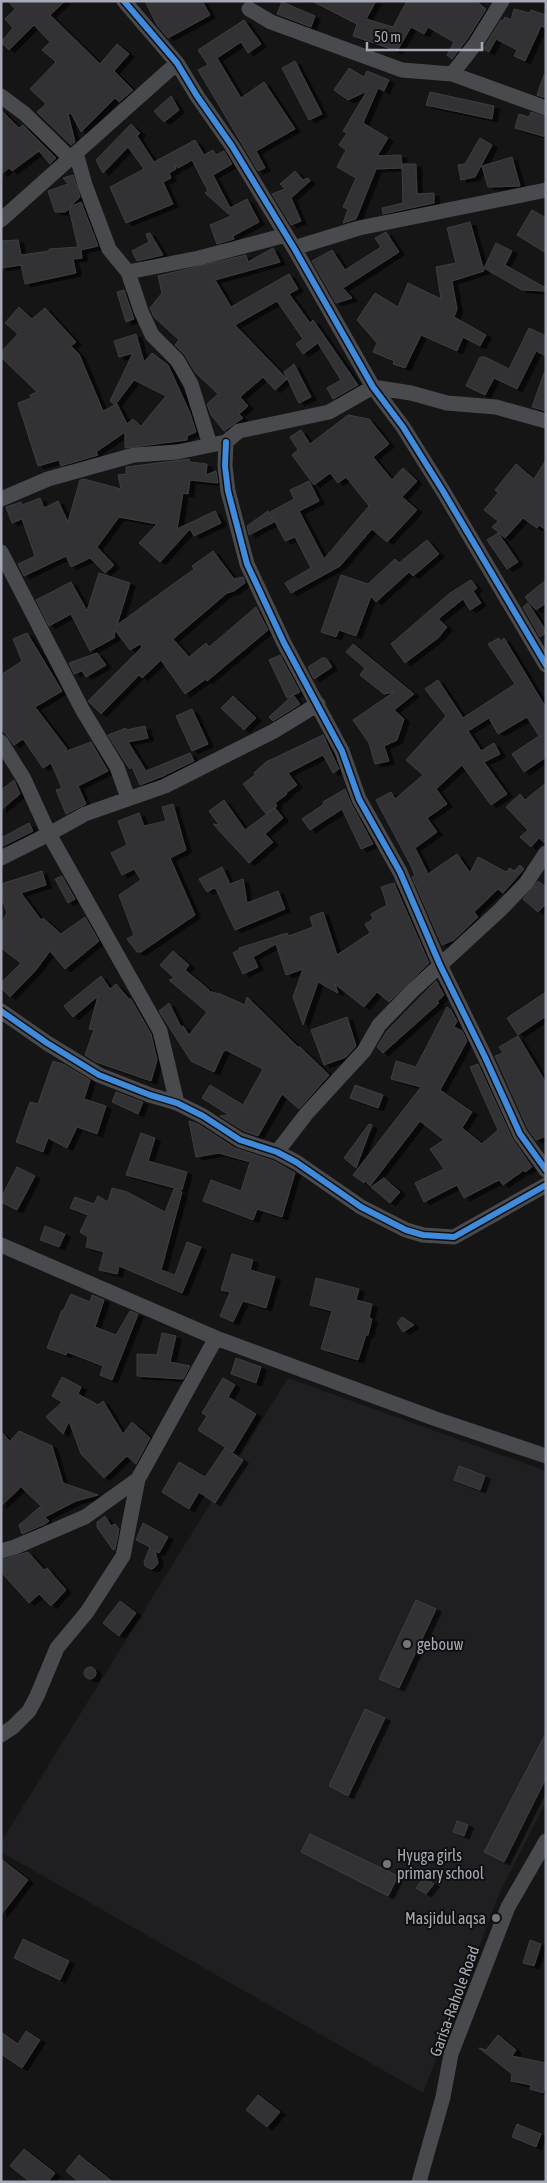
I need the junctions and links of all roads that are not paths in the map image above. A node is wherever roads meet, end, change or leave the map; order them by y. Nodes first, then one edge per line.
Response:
1 (124, 1) edge
2 (502, 1) edge
3 (249, 9) dead end
4 (178, 63) junction
5 (452, 74) junction
6 (1, 96) edge
7 (546, 108) edge
8 (73, 156) junction
9 (546, 190) edge
10 (1, 220) edge
11 (290, 242) junction
12 (128, 272) junction
13 (373, 387) junction
14 (546, 421) edge
15 (226, 442) junction
16 (210, 445) junction
17 (1, 499) edge
18 (1, 552) edge
19 (546, 665) edge
20 (318, 704) junction
21 (1, 742) edge
22 (128, 798) junction
23 (49, 834) junction
24 (546, 853) edge
25 (1, 858) edge
26 (440, 965) junction
27 (1, 1010) edge
28 (177, 1103) junction
29 (277, 1152) junction
30 (546, 1170) edge
31 (546, 1186) edge
32 (1, 1246) edge
33 (216, 1338) junction
34 (546, 1456) edge
35 (138, 1479) junction
36 (1, 1551) edge
37 (1, 1735) edge
38 (546, 1841) edge
39 (420, 2182) edge

1 - 4 street
2 - 5 street
3 - 5 street
4 - 8 street
4 - 11 street
5 - 7 street
6 - 8 street
8 - 10 street
8 - 12 street
9 - 11 street
11 - 12 street
11 - 13 street
12 - 16 street
13 - 14 street
13 - 15 street
13 - 19 street
15 - 16 street
15 - 20 street
16 - 17 street
18 - 22 street
20 - 22 street
20 - 26 street
21 - 23 street
22 - 23 street
23 - 25 street
23 - 28 street
24 - 26 street
26 - 29 street
26 - 30 street
27 - 28 street
28 - 29 street
29 - 31 street
32 - 33 street
33 - 34 street
33 - 35 street
35 - 36 street
35 - 37 street
38 - 39 street, Garisa-Rahole Road

